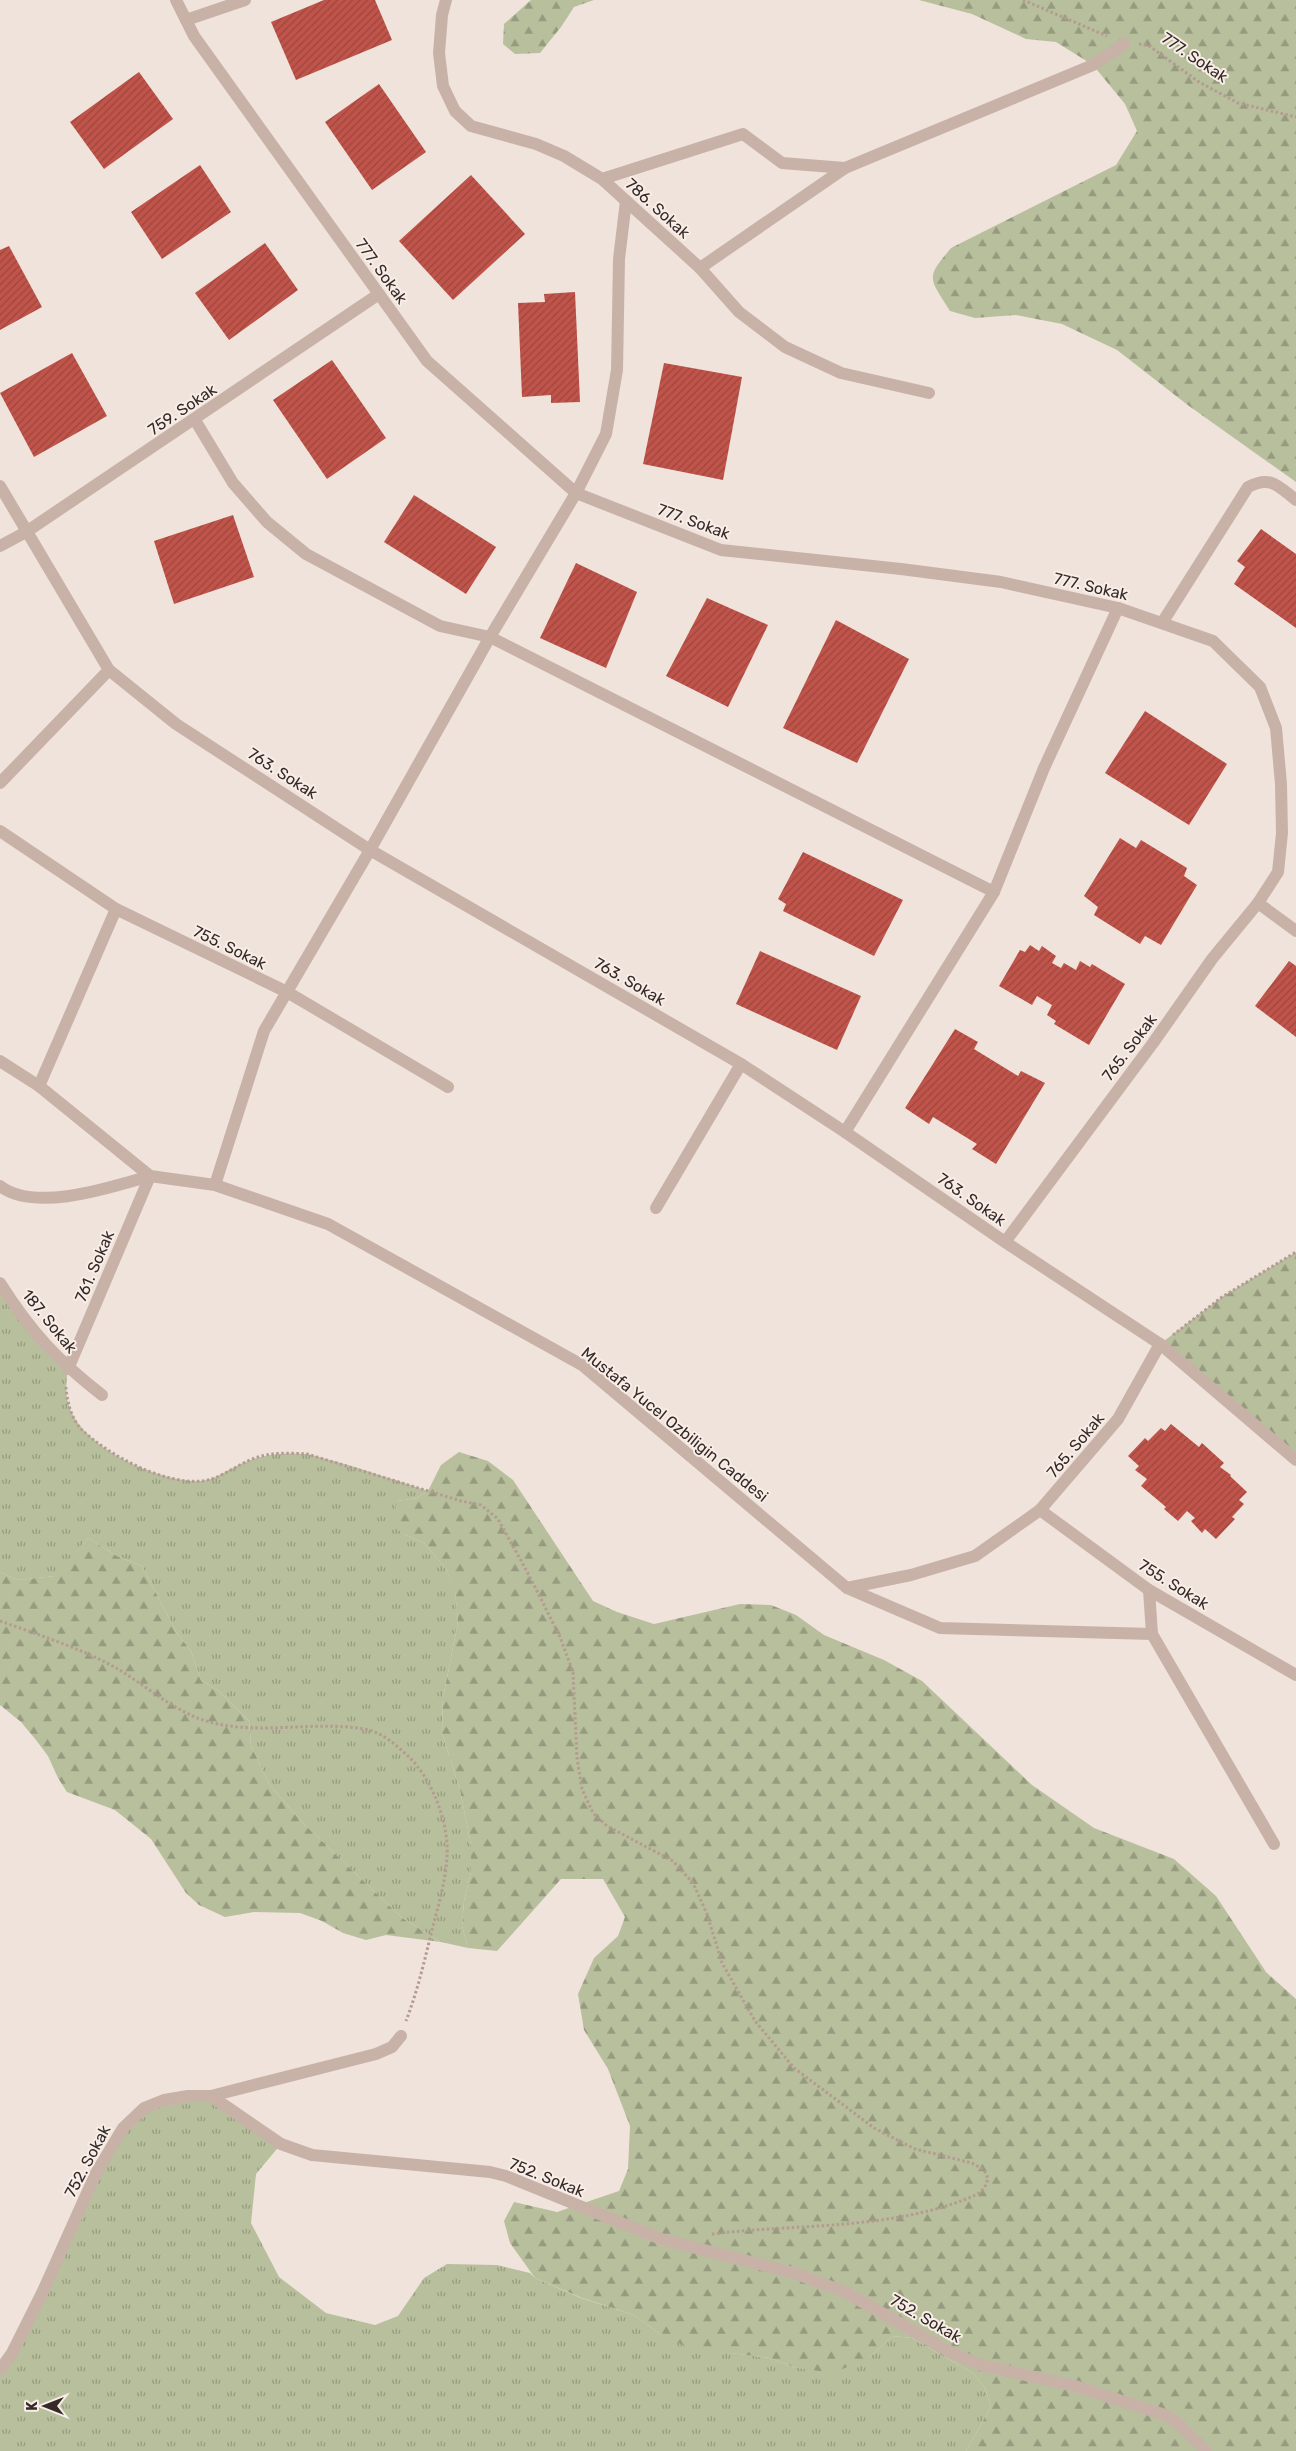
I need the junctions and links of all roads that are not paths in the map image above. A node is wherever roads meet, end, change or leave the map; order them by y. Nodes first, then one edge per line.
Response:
1 (176, 0) edge
2 (245, 0) edge
3 (446, 0) edge
4 (186, 20) junction
5 (1124, 44) road end
6 (845, 168) junction
7 (602, 179) junction
8 (626, 201) junction
9 (700, 268) junction
10 (380, 294) junction
11 (929, 393) dead end
12 (195, 420) junction
13 (0, 486) edge
14 (576, 493) junction
15 (1296, 500) edge
16 (26, 532) junction
17 (0, 546) edge
18 (1118, 608) junction
19 (1162, 623) junction
20 (490, 637) junction
21 (109, 670) junction
22 (0, 783) edge
23 (0, 831) edge
24 (370, 850) junction
25 (1278, 872) joint
26 (994, 892) junction
27 (1258, 903) junction
28 (116, 909) junction
29 (1296, 931) edge
30 (287, 992) junction
31 (0, 1061) edge
32 (741, 1064) junction
33 (39, 1086) junction
34 (448, 1087) dead end
35 (845, 1132) junction
36 (150, 1176) junction
37 (215, 1184) junction
38 (0, 1186) edge
39 (656, 1208) dead end
40 (1005, 1242) junction
41 (0, 1283) edge
42 (1160, 1344) junction
43 (68, 1369) junction
44 (102, 1395) dead end
45 (1296, 1460) edge
46 (1040, 1510) junction
47 (847, 1588) junction
48 (1149, 1590) junction
49 (1152, 1634) junction
50 (1296, 1675) edge
51 (1274, 1844) dead end
52 (401, 2036) road end
53 (211, 2096) junction
54 (0, 2370) edge
55 (1206, 2451) edge

1 - 4 street, 777. Sokak
2 - 4 street
3 - 7 street, 786. Sokak
4 - 10 street, 777. Sokak
5 - 6 street
6 - 7 street
6 - 9 street
7 - 8 street, 786. Sokak
8 - 9 street, 786. Sokak
8 - 14 street
9 - 11 street, 786. Sokak
10 - 12 street, 759. Sokak
10 - 14 street, 777. Sokak
12 - 16 street, 759. Sokak
12 - 20 street
13 - 16 street, 763. Sokak
14 - 18 street, 777. Sokak
14 - 20 street
15 - 19 street
16 - 17 street, 759. Sokak
16 - 21 street, 763. Sokak
18 - 19 street, 777. Sokak
18 - 26 street
19 - 25 street, 777. Sokak
20 - 24 street
20 - 26 street
21 - 22 street
21 - 24 street, 763. Sokak
23 - 28 street, 755. Sokak
24 - 30 street
24 - 32 street, 763. Sokak
25 - 27 street, 765. Sokak
26 - 35 street
27 - 29 street
27 - 40 street, 765. Sokak
28 - 30 street, 755. Sokak
28 - 33 street
30 - 34 street, 755. Sokak
30 - 37 street
31 - 33 street
32 - 35 street, 763. Sokak
32 - 39 street
33 - 36 street
35 - 40 street, 763. Sokak
36 - 37 street, Mustafa Yucel Ozbiligin Caddesi
36 - 38 street
36 - 43 street, 761. Sokak
37 - 47 street, Mustafa Yucel Ozbiligin Caddesi
40 - 42 street, 763. Sokak
41 - 43 street, 187. Sokak
42 - 45 street, 763. Sokak
42 - 46 street, 765. Sokak
43 - 44 street, 187. Sokak
46 - 47 street, 765. Sokak
46 - 48 street, 755. Sokak
47 - 49 street, Mustafa Yucel Ozbiligin Caddesi
48 - 49 street
48 - 50 street, 755. Sokak
49 - 51 street
52 - 53 street
53 - 54 street, 752. Sokak
53 - 55 street, 752. Sokak

